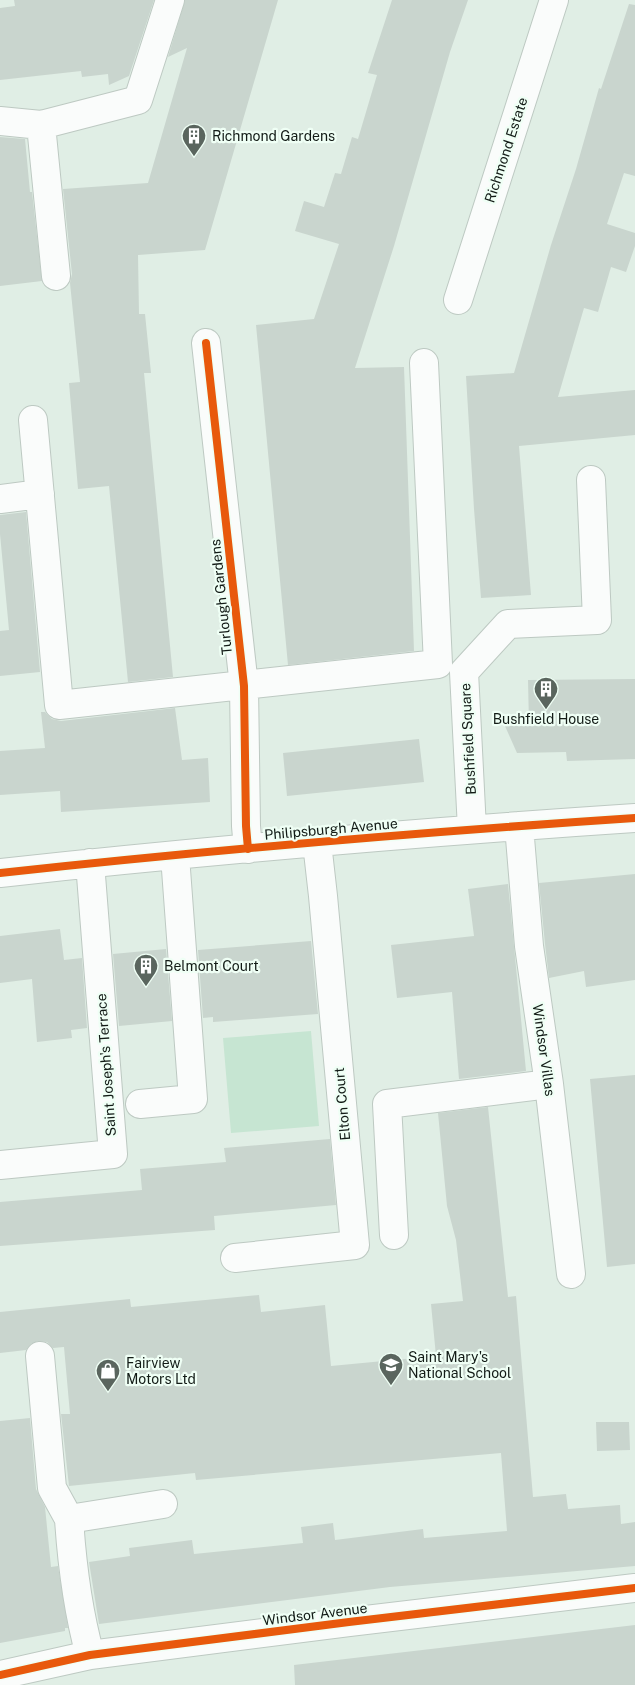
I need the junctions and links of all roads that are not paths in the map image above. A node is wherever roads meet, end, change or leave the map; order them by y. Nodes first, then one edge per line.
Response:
1 (170, 0) edge
2 (554, 0) edge
3 (0, 121) edge
4 (41, 124) junction
5 (56, 276) dead end
6 (458, 300) dead end
7 (206, 343) dead end
8 (424, 363) dead end
9 (33, 420) dead end
10 (591, 480) dead end
11 (40, 494) junction
12 (0, 498) edge
13 (244, 686) junction
14 (635, 818) edge
15 (519, 826) junction
16 (472, 829) junction
17 (317, 843) junction
18 (248, 849) junction
19 (174, 856) junction
20 (90, 863) junction
21 (0, 873) edge
22 (549, 1084) junction
23 (140, 1104) dead end
24 (0, 1165) edge
25 (394, 1235) dead end
26 (235, 1258) dead end
27 (571, 1274) dead end
28 (40, 1356) dead end
29 (163, 1504) dead end
30 (69, 1519) junction
31 (635, 1588) edge
32 (90, 1655) junction
33 (0, 1674) edge

1 - 4 street
2 - 6 street, Richmond Estate
3 - 4 street
4 - 5 street
7 - 13 street, Turlough Gardens
8 - 13 street
9 - 11 street
10 - 16 street, Bushfield Square
11 - 12 street
11 - 13 street
13 - 18 street, Turlough Gardens
14 - 15 street, Philipsburgh Avenue
15 - 16 street, Philipsburgh Avenue
15 - 22 street, Windsor Villas
16 - 17 street, Philipsburgh Avenue
17 - 18 street, Philipsburgh Avenue
17 - 26 street, Elton Court
18 - 19 street, Philipsburgh Avenue
19 - 20 street, Philipsburgh Avenue
19 - 23 street
20 - 21 street, Philipsburgh Avenue
20 - 24 street, Saint Joseph's Terrace
22 - 25 street
22 - 27 street, Windsor Villas
28 - 30 street
29 - 30 street
30 - 32 street
31 - 32 street, Windsor Avenue
32 - 33 street, Windsor Avenue

